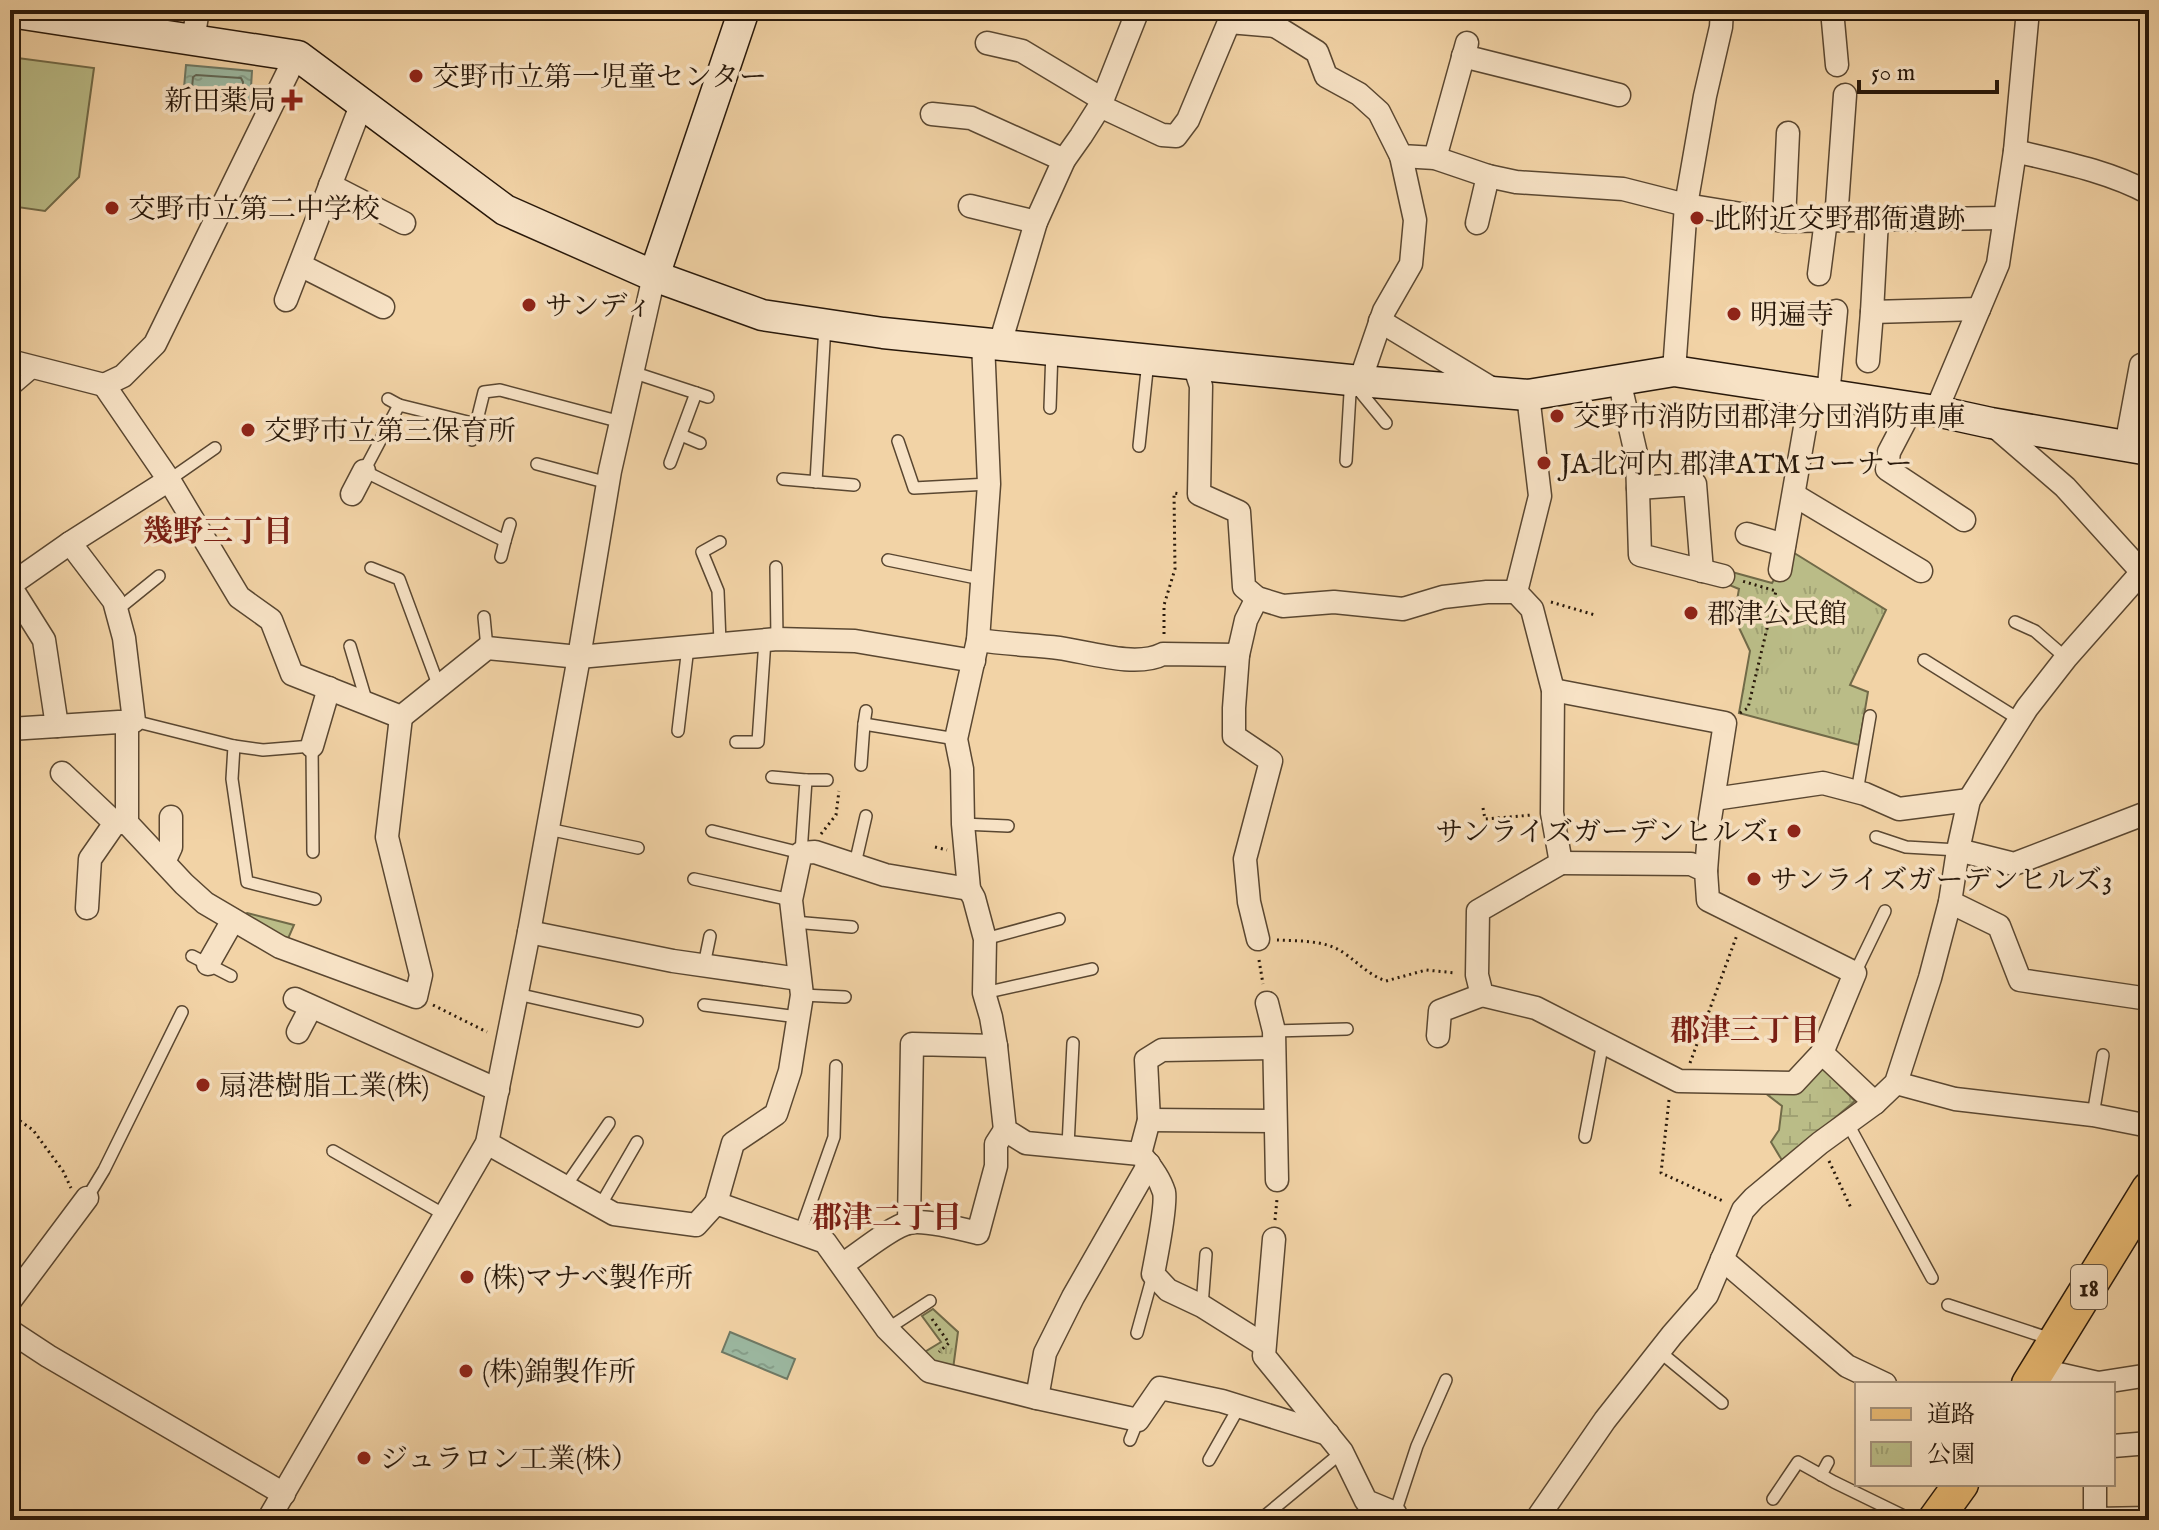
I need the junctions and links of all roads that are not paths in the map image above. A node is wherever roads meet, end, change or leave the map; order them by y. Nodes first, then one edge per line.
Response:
1 (198, 10) edge
2 (744, 10) edge
3 (1138, 10) edge
4 (1722, 10) edge
5 (1832, 10) edge
6 (2028, 10) edge
7 (10, 12) edge
8 (1276, 18) edge
9 (193, 40) junction
10 (987, 43) dead end
11 (298, 56) junction
12 (1837, 65) dead end
13 (1619, 95) dead end
14 (1845, 95) dead end
15 (1101, 102) junction
16 (362, 103) junction
17 (932, 114) dead end
18 (1788, 133) dead end
19 (2015, 151) junction
20 (1401, 156) junction
21 (1435, 158) junction
22 (1064, 160) junction
23 (1488, 176) junction
24 (330, 185) junction
25 (2149, 193) edge
26 (1686, 205) junction
27 (970, 206) dead end
28 (2004, 218) junction
29 (1831, 220) junction
30 (1877, 220) junction
31 (1784, 221) junction
32 (1036, 222) junction
33 (404, 223) dead end
34 (1477, 223) dead end
35 (300, 265) junction
36 (1819, 274) dead end
37 (654, 276) junction
38 (286, 300) dead end
39 (383, 307) dead end
40 (1979, 309) junction
41 (1836, 311) dead end
42 (1872, 312) junction
43 (1380, 321) junction
44 (825, 324) junction
45 (992, 343) junction
46 (1052, 350) junction
47 (10, 361) edge
48 (1149, 361) junction
49 (1868, 361) dead end
50 (1194, 365) junction
51 (2141, 365) dead end
52 (37, 368) junction
53 (1674, 371) junction
54 (632, 372) junction
55 (1619, 380) junction
56 (104, 385) junction
57 (1359, 385) junction
58 (10, 392) edge
59 (696, 393) junction
60 (1513, 394) junction
61 (1820, 394) junction
62 (708, 397) dead end
63 (1050, 408) dead end
64 (1924, 410) junction
65 (621, 422) junction
66 (1386, 423) dead end
67 (1991, 423) junction
68 (476, 424) junction
69 (681, 435) junction
70 (472, 440) dead end
71 (898, 441) dead end
72 (700, 443) dead end
73 (1139, 446) dead end
74 (215, 448) dead end
75 (2137, 448) edge
76 (1346, 461) dead end
77 (670, 463) dead end
78 (537, 464) dead end
79 (364, 471) junction
80 (783, 479) dead end
81 (169, 480) junction
82 (816, 482) junction
83 (608, 483) junction
84 (989, 484) junction
85 (854, 485) dead end
86 (1638, 488) junction
87 (352, 494) dead end
88 (1794, 495) junction
89 (1964, 520) dead end
90 (510, 524) dead end
91 (1747, 534) dead end
92 (505, 541) junction
93 (720, 542) dead end
94 (70, 543) junction
95 (1784, 545) junction
96 (501, 557) dead end
97 (888, 560) dead end
98 (776, 567) dead end
99 (371, 568) dead end
100 (2146, 568) edge
101 (1780, 570) dead end
102 (1921, 571) dead end
103 (159, 576) dead end
104 (981, 579) junction
105 (10, 586) edge
106 (1516, 592) junction
107 (1257, 598) junction
108 (117, 610) junction
109 (484, 617) dead end
110 (2015, 622) dead end
111 (771, 639) junction
112 (720, 643) junction
113 (350, 646) dead end
114 (688, 647) junction
115 (487, 648) junction
116 (976, 650) junction
117 (1238, 655) junction
118 (579, 657) junction
119 (2066, 658) junction
120 (1924, 660) dead end
121 (329, 688) junction
122 (439, 688) junction
123 (1553, 690) junction
124 (367, 704) junction
125 (866, 711) dead end
126 (1870, 716) dead end
127 (401, 717) junction
128 (2020, 720) junction
129 (130, 721) junction
130 (864, 724) junction
131 (57, 726) junction
132 (10, 729) edge
133 (678, 731) dead end
134 (956, 739) junction
135 (736, 742) dead end
136 (234, 746) junction
137 (312, 746) junction
138 (861, 762) road end
139 (62, 773) dead end
140 (772, 777) dead end
141 (806, 780) junction
142 (827, 780) dead end
143 (1857, 792) junction
144 (1714, 799) junction
145 (1969, 800) junction
146 (2149, 812) edge
147 (866, 816) dead end
148 (171, 817) dead end
149 (121, 823) junction
150 (963, 824) junction
151 (1008, 826) dead end
152 (548, 829) junction
153 (712, 831) dead end
154 (1876, 837) dead end
155 (638, 848) dead end
156 (1958, 850) junction
157 (313, 852) dead end
158 (801, 853) junction
159 (164, 862) junction
160 (1561, 863) junction
161 (855, 864) junction
162 (1706, 871) junction
163 (694, 879) dead end
164 (969, 889) junction
165 (315, 899) dead end
166 (1950, 902) junction
167 (87, 908) dead end
168 (793, 911) junction
169 (1885, 911) dead end
170 (1059, 919) dead end
171 (233, 920) junction
172 (852, 927) dead end
173 (529, 932) junction
174 (710, 936) dead end
175 (985, 939) junction
176 (1258, 939) road end
177 (200, 960) joint
178 (704, 965) junction
179 (1092, 969) dead end
180 (1855, 973) junction
181 (231, 976) dead end
182 (1480, 985) junction
183 (984, 993) junction
184 (517, 994) junction
185 (800, 997) junction
186 (845, 997) dead end
187 (2149, 999) edge
188 (1267, 1003) road end
189 (704, 1005) dead end
190 (182, 1012) dead end
191 (637, 1021) dead end
192 (1347, 1029) dead end
193 (298, 1032) dead end
194 (1438, 1036) dead end
195 (1274, 1039) junction
196 (1603, 1042) junction
197 (1073, 1043) dead end
198 (996, 1046) junction
199 (1822, 1053) junction
200 (2103, 1055) dead end
201 (836, 1066) dead end
202 (1896, 1083) junction
203 (498, 1090) junction
204 (1875, 1103) junction
205 (2093, 1115) junction
206 (1149, 1120) junction
207 (1275, 1121) junction
208 (609, 1123) dead end
209 (1848, 1124) junction
210 (2149, 1126) edge
211 (1005, 1130) junction
212 (1585, 1137) dead end
213 (637, 1142) dead end
214 (487, 1143) junction
215 (1068, 1146) junction
216 (333, 1151) dead end
217 (1144, 1159) junction
218 (1277, 1180) road end
219 (565, 1187) junction
220 (2149, 1189) edge
221 (84, 1201) joint
222 (716, 1203) junction
223 (600, 1206) junction
224 (445, 1215) junction
225 (909, 1223) junction
226 (800, 1233) junction
227 (1274, 1239) road end
228 (1206, 1254) dead end
229 (1722, 1259) junction
230 (843, 1264) junction
231 (1153, 1274) junction
232 (1932, 1278) dead end
233 (10, 1301) edge
234 (926, 1304) road end
235 (1948, 1305) dead end
236 (1202, 1306) junction
237 (887, 1329) junction
238 (10, 1331) edge
239 (1137, 1333) dead end
240 (1264, 1345) junction
241 (1660, 1352) junction
242 (2042, 1363) edge
243 (2146, 1376) edge
244 (1446, 1380) dead end
245 (1881, 1382) edge
246 (2094, 1382) edge
247 (2105, 1382) edge
248 (1037, 1398) junction
249 (1722, 1403) dead end
250 (1239, 1407) junction
251 (1335, 1443) junction
252 (2149, 1443) edge
253 (2115, 1446) edge
254 (1209, 1460) dead end
255 (1828, 1462) dead end
256 (1821, 1475) junction
257 (1960, 1486) edge
258 (2095, 1486) edge
259 (284, 1494) junction
260 (1773, 1499) dead end
261 (1383, 1513) edge
262 (2149, 1518) edge
263 (2095, 1519) edge
264 (268, 1520) edge
265 (1260, 1520) edge
266 (1536, 1520) edge
267 (1912, 1520) edge
268 (1935, 1520) edge

1 - 9 street
2 - 37 street
3 - 15 street
4 - 26 street
5 - 12 street
6 - 19 street
7 - 9 street
8 - 15 street
8 - 20 street
9 - 11 street
10 - 15 street
11 - 16 street
11 - 56 street
13 - 21 street
14 - 29 street
15 - 22 street
16 - 24 street
16 - 37 street
17 - 22 street
18 - 31 street
19 - 25 street
19 - 28 street
20 - 21 street
20 - 43 street
21 - 23 street
22 - 32 street
23 - 26 street
23 - 34 street
24 - 33 street
24 - 35 street
26 - 31 street
26 - 53 street
27 - 32 street
28 - 30 street
28 - 40 street
29 - 30 street
29 - 31 street
29 - 36 street
30 - 42 street
32 - 45 street
35 - 38 street
35 - 39 street
37 - 44 street
37 - 54 street
40 - 42 street
40 - 64 street
41 - 61 street
42 - 49 street
43 - 57 street
43 - 60 street
44 - 45 street
44 - 82 lane
45 - 46 street
45 - 84 street
46 - 48 street
46 - 63 lane
47 - 52 street
48 - 50 street
48 - 73 lane
50 - 57 street
50 - 107 street
51 - 75 street
52 - 56 street
52 - 58 lane
53 - 55 street
53 - 61 street
54 - 59 lane
54 - 65 street
55 - 60 street
55 - 86 street
56 - 81 street
57 - 60 street
57 - 66 lane
57 - 76 lane
59 - 62 lane
59 - 69 lane
60 - 106 street
61 - 64 street
61 - 88 street
64 - 67 street
64 - 89 street
65 - 68 lane
65 - 83 street
67 - 75 street
67 - 100 street
68 - 70 lane
68 - 79 lane
69 - 72 lane
69 - 77 lane
71 - 84 lane
74 - 81 lane
78 - 83 lane
79 - 87 street
79 - 92 lane
80 - 82 lane
81 - 94 street
81 - 121 street
82 - 85 lane
83 - 118 street
84 - 104 street
86 - 86 street
88 - 95 street
88 - 102 street
90 - 92 lane
91 - 95 street
92 - 96 lane
93 - 112 lane
94 - 105 street
94 - 108 street
95 - 101 street
97 - 104 lane
98 - 111 lane
99 - 122 lane
100 - 119 street
103 - 108 lane
104 - 116 street
105 - 131 street
106 - 107 street
106 - 123 street
107 - 117 street
108 - 129 street
109 - 115 lane
110 - 119 lane
111 - 112 street
111 - 116 street
111 - 135 lane
112 - 114 street
113 - 124 lane
114 - 118 street
114 - 133 lane
115 - 118 street
115 - 122 street
116 - 117 street
116 - 134 street
117 - 176 street
118 - 152 street
119 - 128 street
120 - 128 lane
121 - 124 street
121 - 137 street
122 - 127 street
123 - 144 street
123 - 160 street
124 - 127 street
125 - 130 lane
126 - 143 lane
127 - 171 street
128 - 145 street
129 - 131 street
129 - 136 lane
129 - 149 street
130 - 134 lane
130 - 138 lane
131 - 132 street
134 - 150 street
136 - 137 lane
136 - 165 lane
137 - 157 lane
139 - 149 street
140 - 141 lane
141 - 142 lane
141 - 158 lane
143 - 144 street
143 - 145 street
144 - 162 street
145 - 156 street
146 - 156 street
147 - 161 lane
148 - 159 street
149 - 159 street
149 - 167 street
150 - 151 lane
150 - 164 street
152 - 155 lane
152 - 173 street
153 - 158 lane
154 - 156 lane
156 - 166 street
158 - 161 street
158 - 168 street
159 - 171 street
160 - 162 street
160 - 182 street
161 - 164 street
162 - 180 street
163 - 168 lane
164 - 175 street
166 - 187 street
166 - 202 street
168 - 172 lane
168 - 185 street
169 - 180 lane
170 - 175 lane
171 - 177 street
173 - 178 street
173 - 184 street
174 - 178 lane
175 - 183 street
177 - 181 lane
178 - 185 street
179 - 183 lane
180 - 199 street
182 - 194 street
182 - 196 street
183 - 198 street
184 - 191 lane
184 - 203 street
185 - 186 lane
185 - 189 lane
185 - 222 street
188 - 195 street
190 - 221 lane
192 - 195 lane
193 - 203 street
195 - 206 street
195 - 207 street
196 - 199 street
196 - 212 lane
197 - 215 lane
198 - 211 street
198 - 225 street
199 - 204 street
200 - 205 lane
201 - 226 lane
202 - 204 street
202 - 205 street
203 - 214 street
204 - 209 street
205 - 210 street
206 - 207 street
206 - 217 street
207 - 218 street
208 - 219 lane
209 - 229 street
209 - 232 lane
211 - 215 street
211 - 225 street
213 - 223 lane
214 - 219 street
214 - 224 street
215 - 217 street
216 - 224 lane
217 - 231 street
217 - 248 street
219 - 223 street
220 - 242 main road, 18
221 - 233 street
222 - 223 street
222 - 226 street
224 - 259 street
225 - 230 street
226 - 230 street
227 - 240 street
228 - 236 lane
229 - 241 street
229 - 245 street
230 - 237 street
231 - 236 street
231 - 239 lane
234 - 237 lane
235 - 242 lane
236 - 240 street
237 - 248 street
238 - 259 street
240 - 251 street
241 - 249 lane
241 - 266 street
242 - 246 street
243 - 247 street
244 - 261 lane
248 - 250 street
250 - 251 street
250 - 254 lane
251 - 261 street
251 - 265 lane
252 - 253 street
255 - 256 lane
256 - 260 lane
256 - 267 lane
257 - 268 main road
258 - 263 street
259 - 264 street
262 - 263 street

